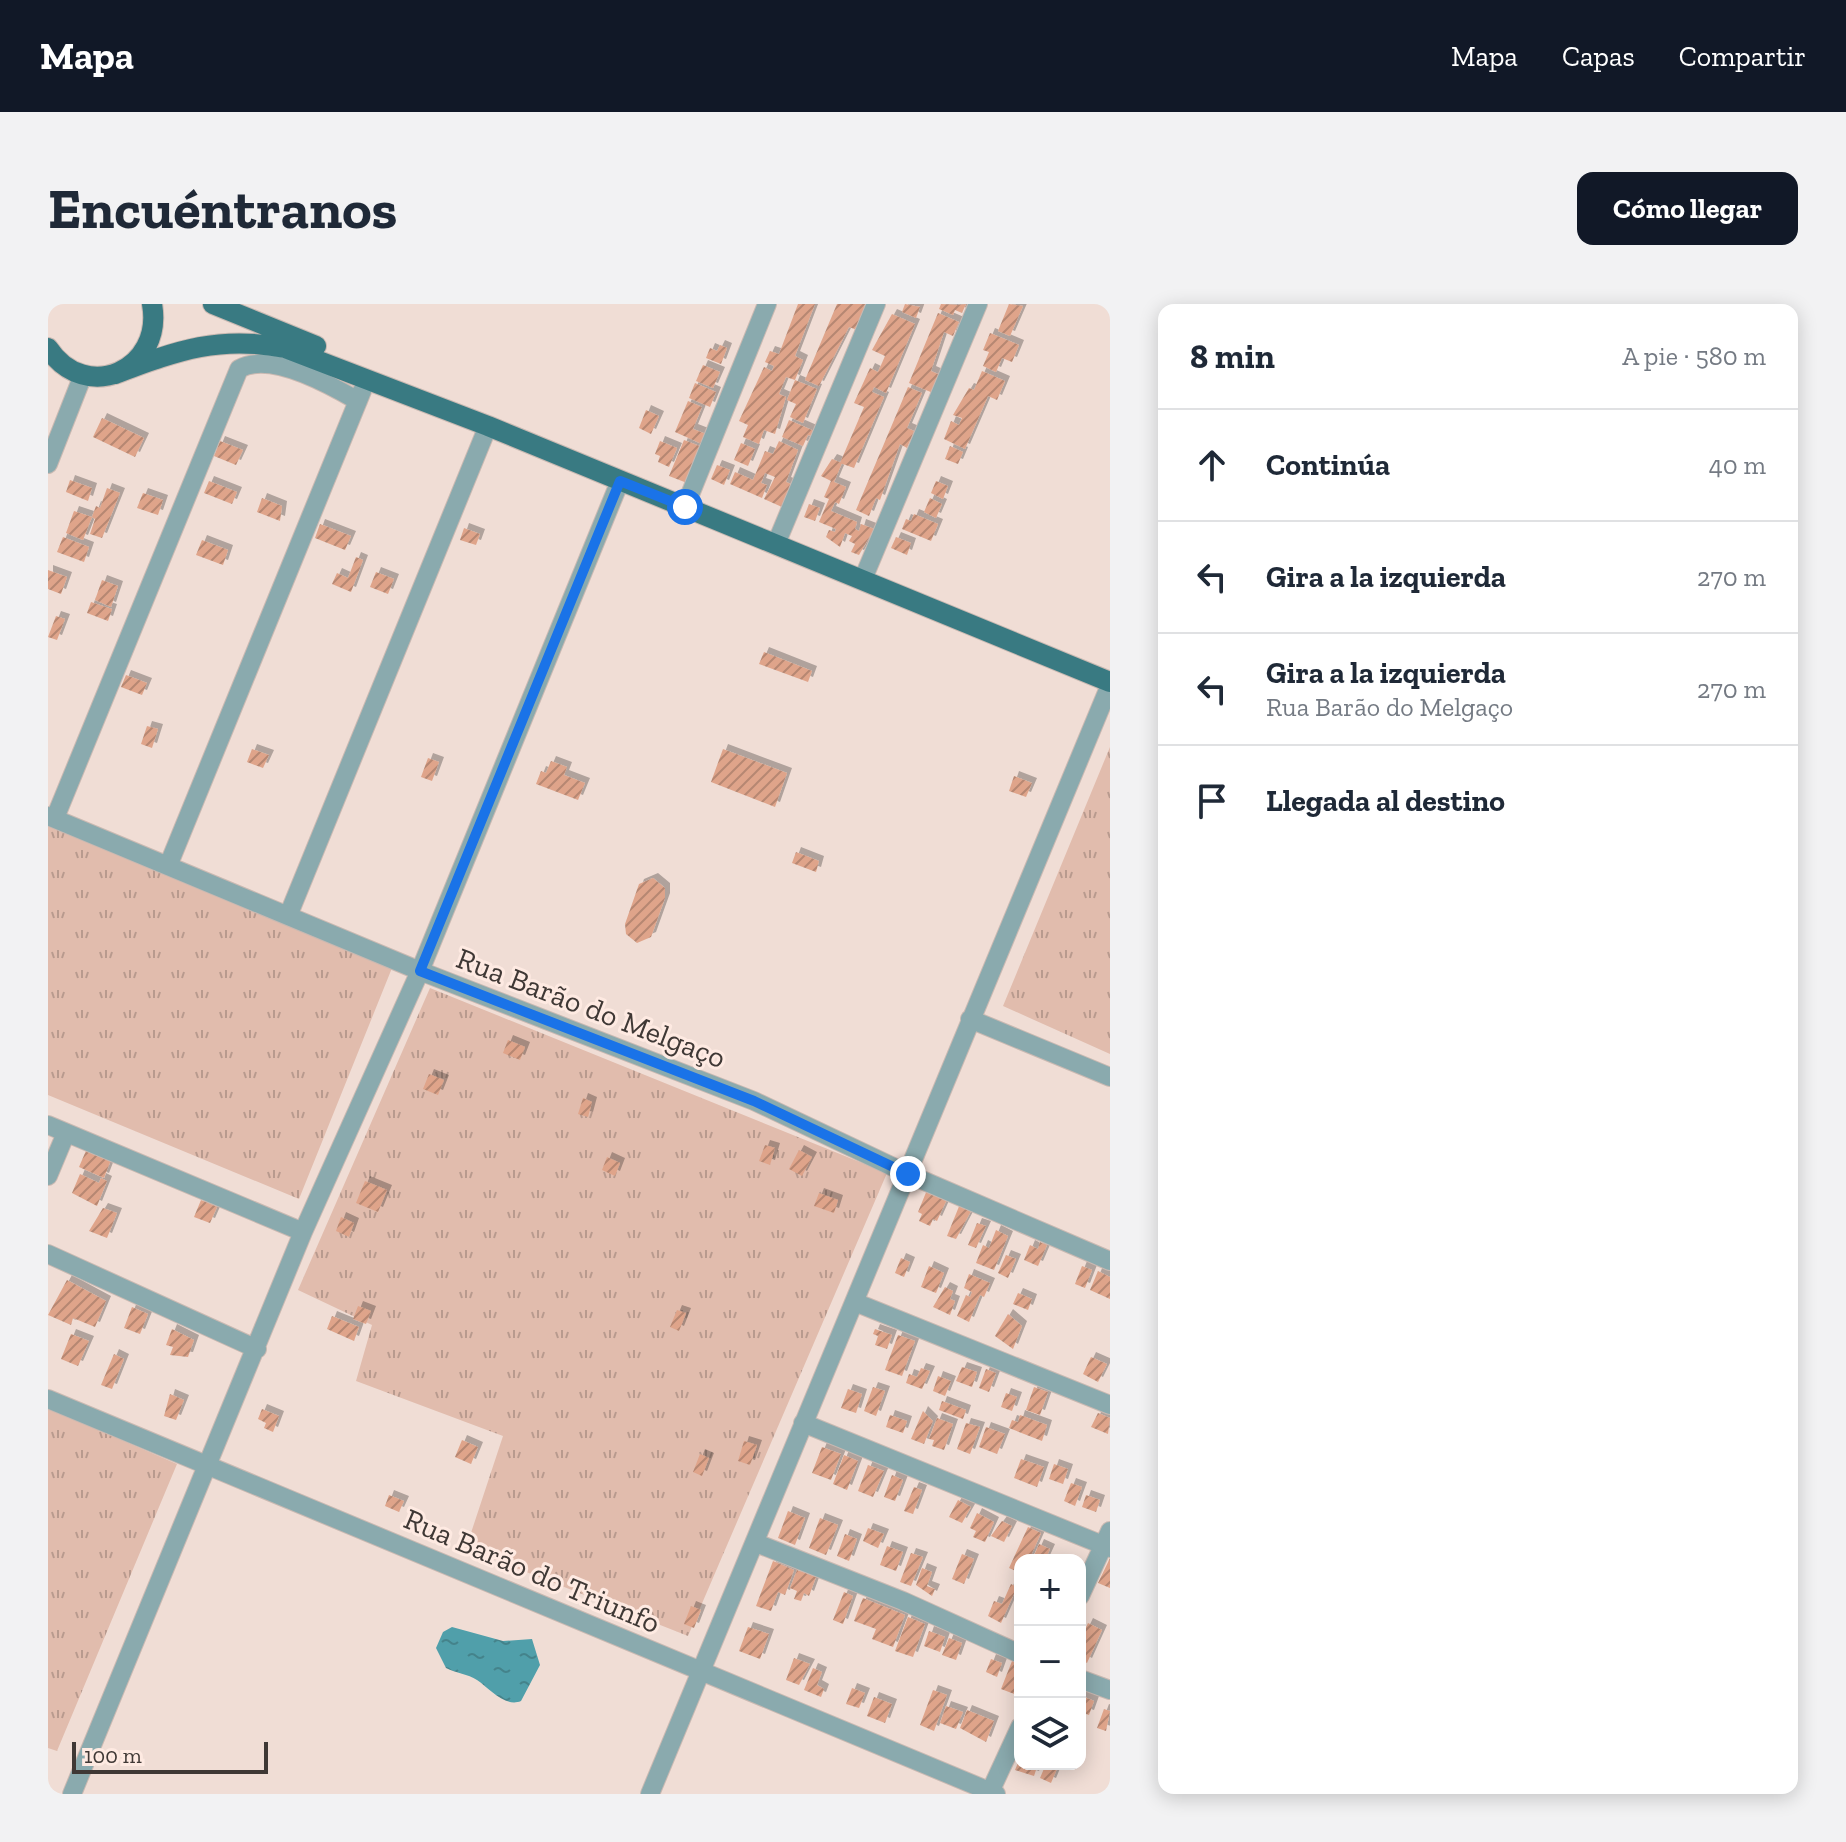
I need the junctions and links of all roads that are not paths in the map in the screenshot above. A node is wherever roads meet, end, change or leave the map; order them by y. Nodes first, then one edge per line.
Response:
1 (152, 304) edge
2 (213, 304) edge
3 (767, 304) edge
4 (876, 304) edge
5 (978, 304) edge
6 (48, 348) edge
7 (48, 361) edge
8 (75, 372) junction
9 (115, 374) junction
10 (366, 380) junction
11 (412, 395) junction
12 (358, 401) junction
13 (488, 426) junction
14 (48, 464) edge
15 (620, 481) junction
16 (685, 507) junction
17 (776, 544) junction
18 (863, 579) junction
19 (1110, 684) edge
20 (52, 817) edge
21 (168, 866) junction
22 (288, 916) junction
23 (420, 971) junction
24 (970, 1019) junction
25 (1110, 1077) edge
26 (48, 1125) edge
27 (66, 1133) junction
28 (908, 1174) junction
29 (48, 1176) edge
30 (303, 1232) junction
31 (48, 1254) edge
32 (1110, 1261) edge
33 (857, 1303) junction
34 (257, 1349) junction
35 (48, 1399) edge
36 (1110, 1405) edge
37 (803, 1423) junction
38 (207, 1467) junction
39 (1108, 1541) edge
40 (756, 1543) junction
41 (1086, 1584) edge
42 (1014, 1651) edge
43 (701, 1671) junction
44 (1086, 1681) edge
45 (1110, 1690) edge
46 (1014, 1742) edge
47 (993, 1793) edge
48 (72, 1794) edge
49 (650, 1794) edge

1 - 9 main road
2 - 11 main road
3 - 16 street
4 - 17 street
5 - 18 street
6 - 8 main road
7 - 8 main road
8 - 9 main road
8 - 14 street
9 - 10 main road
10 - 11 main road
10 - 12 street
11 - 13 main road
12 - 20 street
12 - 21 street
13 - 15 main road
13 - 22 street
15 - 16 main road
15 - 23 street
16 - 17 main road
17 - 18 main road
18 - 19 main road
19 - 24 street
20 - 21 street, Rua Barão do Melgaço
21 - 22 street, Rua Barão do Melgaço
22 - 23 street, Rua Barão do Melgaço
23 - 28 street, Rua Barão do Melgaço
23 - 30 street
24 - 25 street
24 - 28 street
26 - 27 street
27 - 29 street
27 - 30 street
28 - 32 street, Rua Barão do Melgaço
28 - 33 street
30 - 34 street
31 - 34 street
33 - 36 street
33 - 37 street
34 - 38 street
35 - 38 street, Rua Barão do Triunfo
37 - 39 street
37 - 40 street
38 - 43 street, Rua Barão do Triunfo
38 - 48 street
39 - 41 street
40 - 42 street
40 - 43 street
43 - 47 street, Rua Barão do Triunfo
43 - 49 street
44 - 45 street
46 - 47 street

